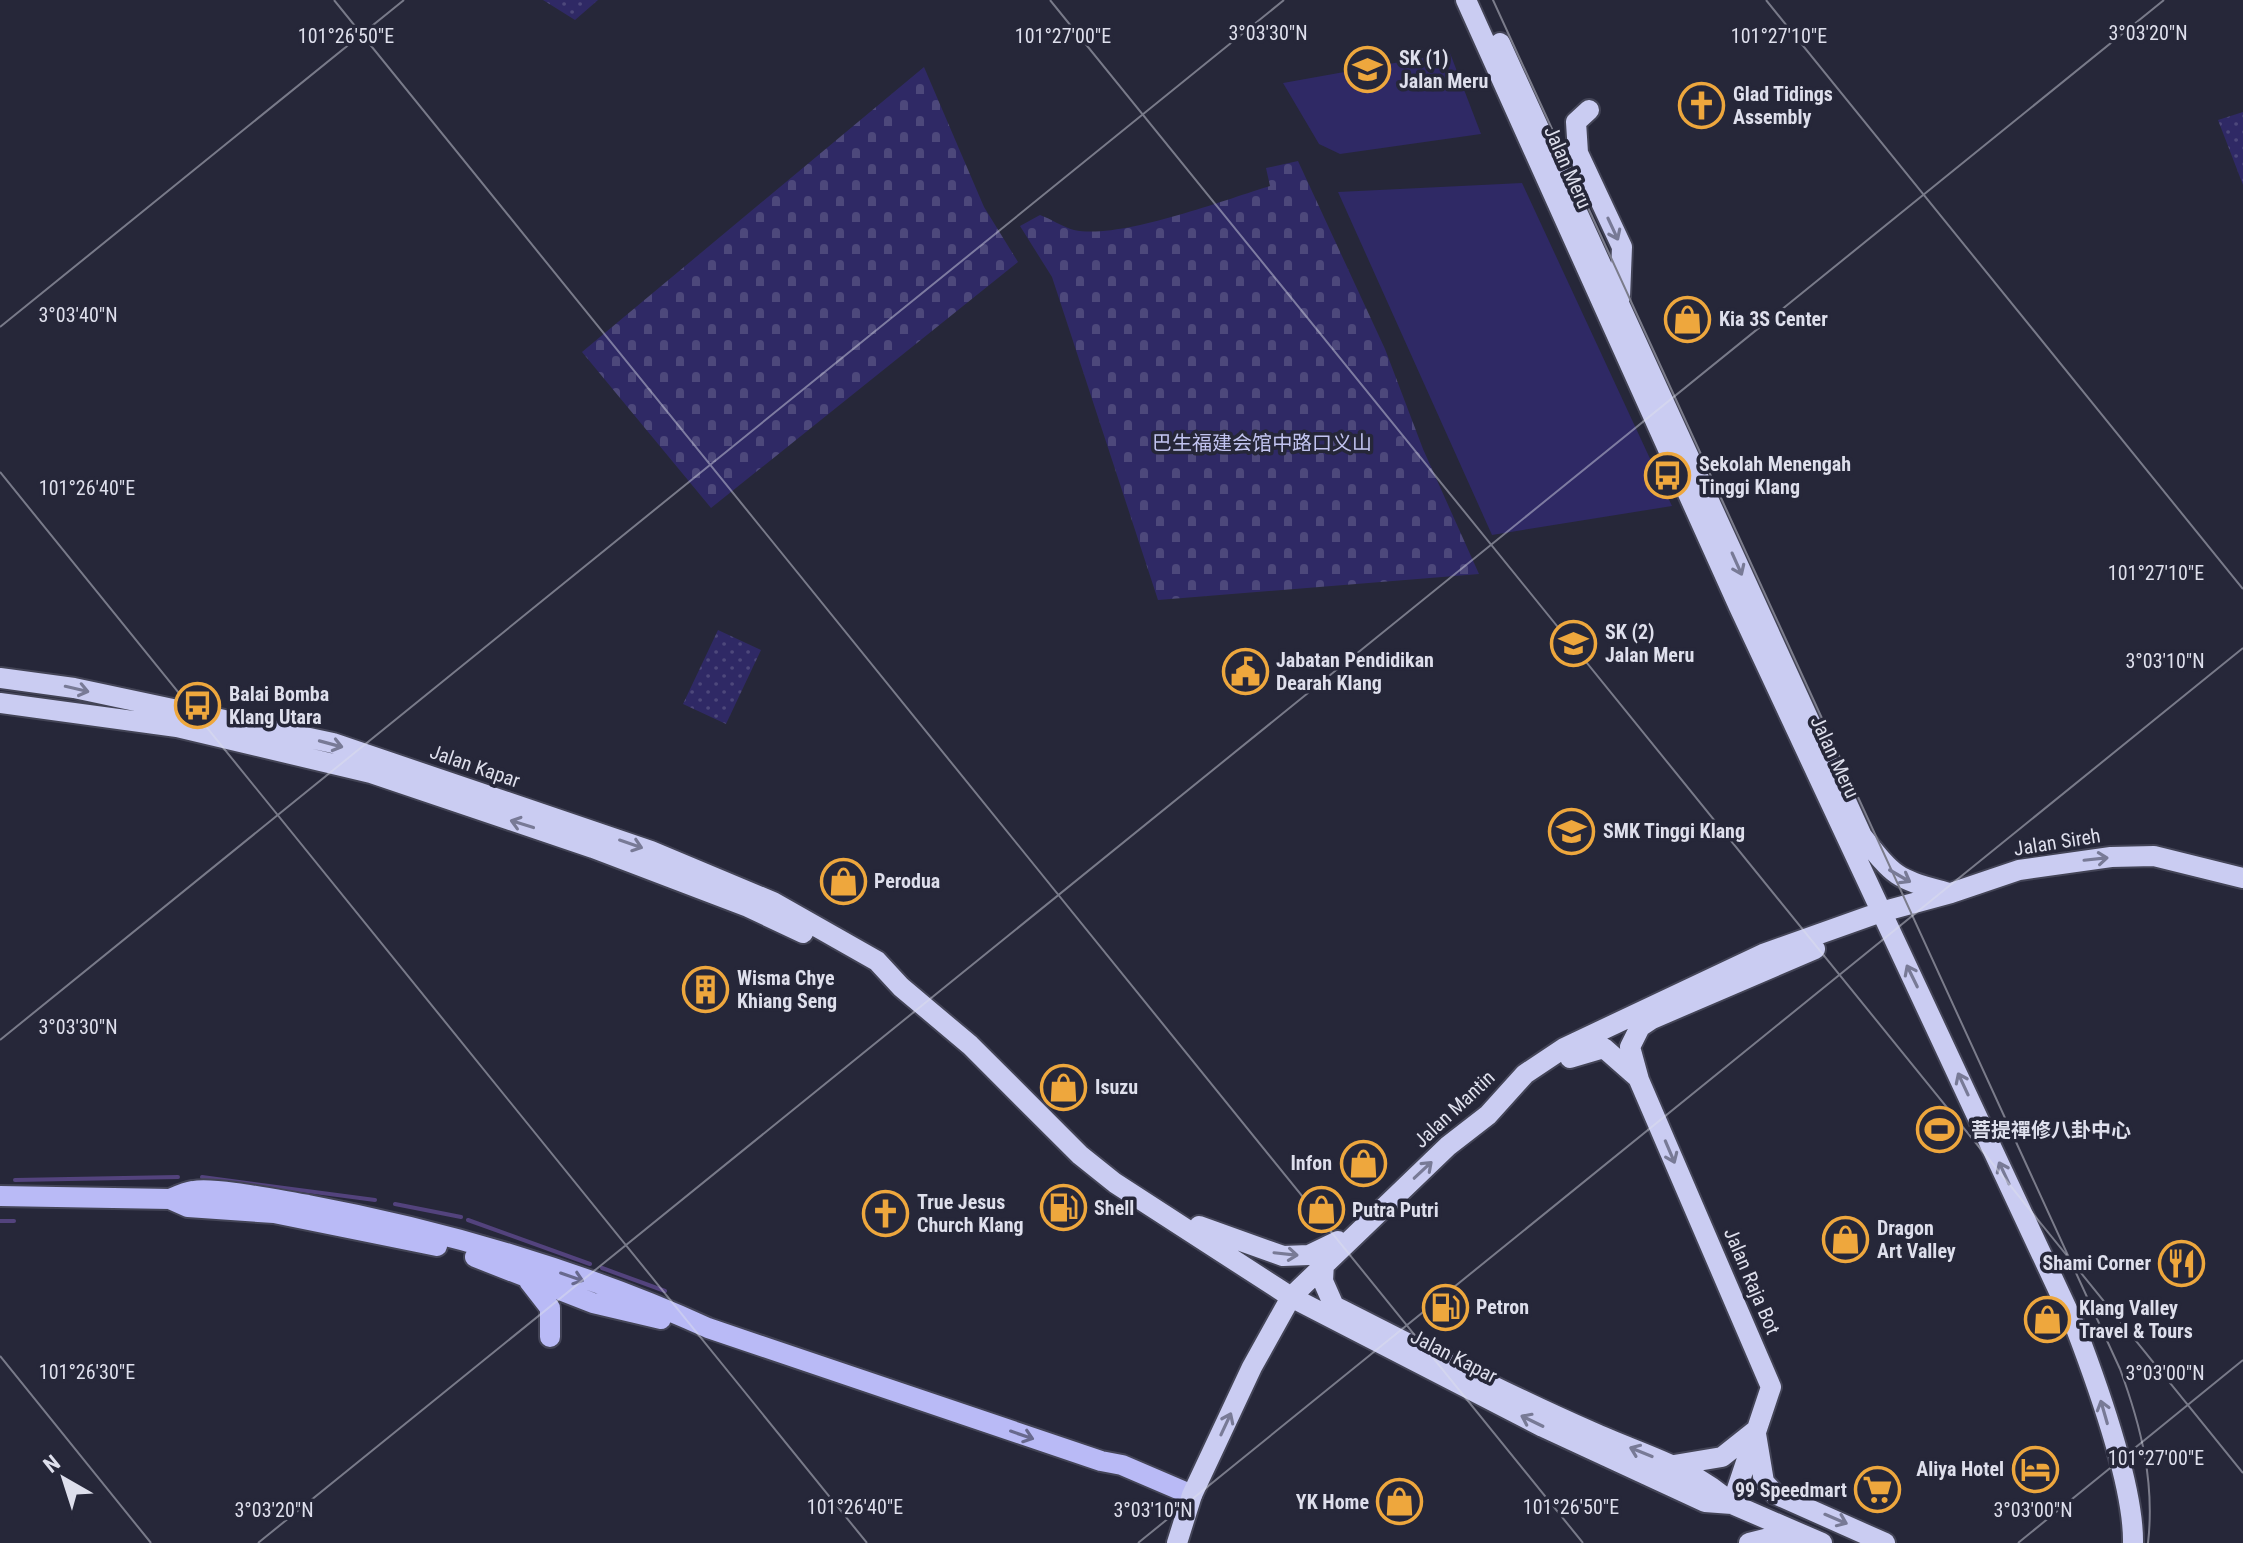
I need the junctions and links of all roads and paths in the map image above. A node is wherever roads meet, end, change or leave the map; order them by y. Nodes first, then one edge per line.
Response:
1 (1466, 0) edge
2 (1480, 0) edge
3 (1589, 110) dead end
4 (1555, 161) junction
5 (1591, 180) junction
6 (1620, 305) junction
7 (0, 678) edge
8 (0, 703) edge
9 (2243, 878) edge
10 (1951, 893) junction
11 (1883, 916) junction
12 (901, 987) junction
13 (1639, 1080) junction
14 (1488, 1115) junction
15 (0, 1196) edge
16 (170, 1199) junction
17 (1171, 1216) junction
18 (1356, 1232) junction
19 (1324, 1263) junction
20 (525, 1276) junction
21 (1291, 1297) junction
22 (708, 1328) junction
23 (550, 1337) dead end
24 (1756, 1430) junction
25 (1673, 1466) junction
26 (1191, 1498) junction
27 (2127, 1502) junction
28 (1732, 1504) junction
29 (1177, 1543) edge
30 (1749, 1543) edge
31 (1810, 1543) edge
32 (1822, 1543) edge
33 (1885, 1543) edge
34 (2125, 1543) edge
35 (2133, 1543) edge

1 - 11 highway, Jalan Meru
2 - 4 highway, Jalan Meru
3 - 5 highway
4 - 5 highway
4 - 6 highway, Jalan Meru
5 -> 6 highway
6 -> 10 highway, Jalan Meru
7 -> 12 highway, Jalan Kapar
12 -> 8 highway, Jalan Kapar
10 -> 9 highway, Jalan Sireh
10 - 11 highway, Jalan Sireh
11 - 13 highway
11 - 14 highway, Jalan Mantin
27 -> 11 highway, Jalan Meru
12 - 17 highway, Jalan Kapar
13 - 14 highway
13 -> 24 highway, Jalan Raja Bot
18 -> 14 highway, Jalan Mantin
15 - 16 main road
16 - 20 main road
16 -> 22 main road
17 -> 18 highway, Jalan Kapar
17 - 21 highway, Jalan Kapar
18 - 19 highway, Jalan Mantin
19 - 21 highway, Jalan Mantin
25 -> 19 highway, Jalan Kapar
20 - 22 main road
20 - 23 main road
26 -> 21 highway, Jalan Mantin
28 -> 21 highway, Jalan Kapar
22 -> 26 main road
24 - 25 highway
24 - 28 highway, Jalan Raja Bot
24 -> 33 highway
25 - 28 highway, Jalan Kapar
26 - 29 highway, Jalan Mantin
27 - 34 highway
27 - 35 highway, Jalan Meru
28 - 32 highway, Jalan Kapar
30 - 31 highway

